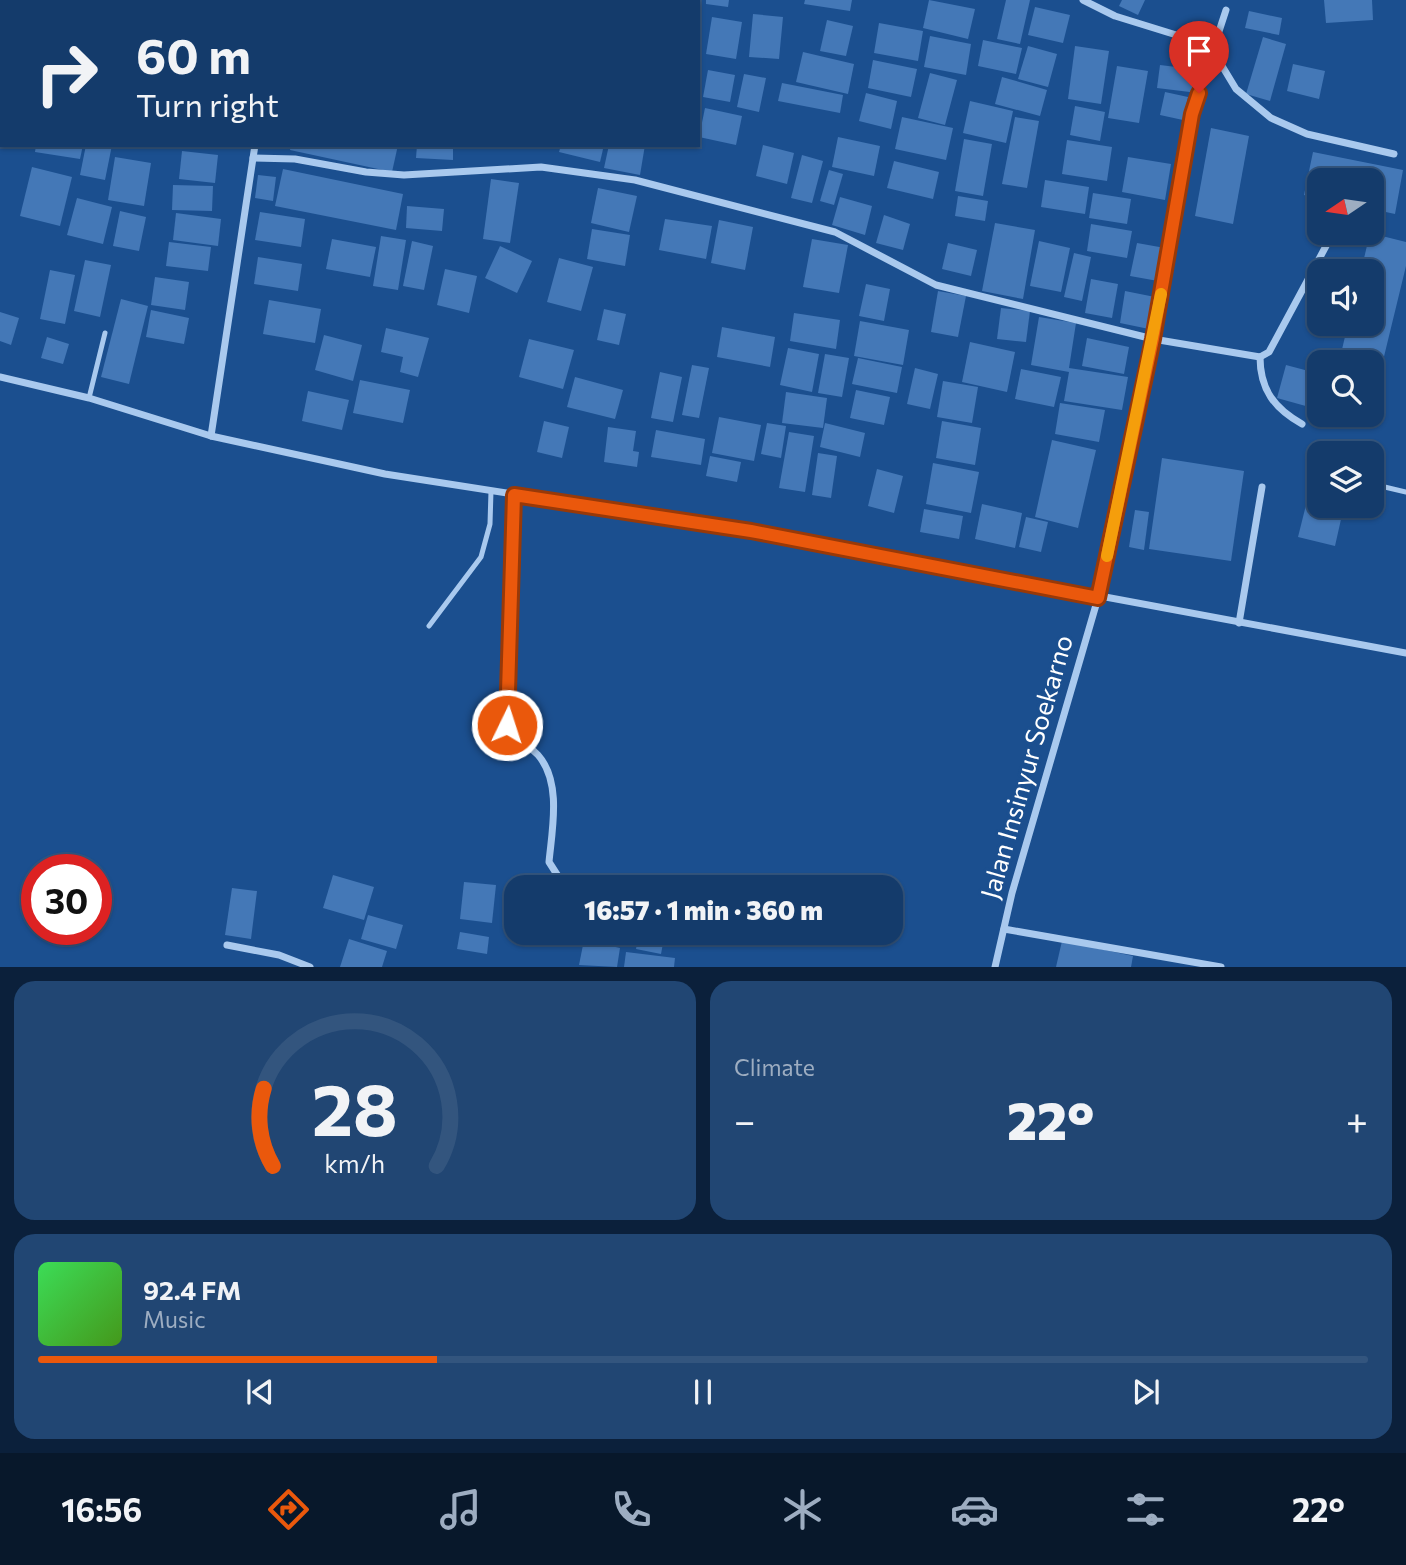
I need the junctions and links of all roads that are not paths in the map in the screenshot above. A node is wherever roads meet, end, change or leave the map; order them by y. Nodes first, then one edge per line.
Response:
1 (1083, 0) edge
2 (1226, 10) dead end
3 (1213, 51) junction
4 (256, 147) edge
5 (1394, 154) dead end
6 (253, 158) junction
7 (1327, 245) edge
8 (105, 333) dead end
9 (1153, 339) junction
10 (1260, 357) junction
11 (0, 377) edge
12 (89, 398) junction
13 (1302, 424) dead end
14 (211, 436) junction
15 (1262, 487) dead end
16 (1384, 487) edge
17 (491, 491) junction
18 (1406, 492) edge
19 (514, 495) junction
20 (1098, 598) junction
21 (1239, 623) junction
22 (429, 626) dead end
23 (1406, 653) edge
24 (557, 875) edge
25 (1004, 929) junction
26 (227, 946) dead end
27 (310, 967) edge
28 (995, 967) edge
29 (1221, 967) edge

1 - 3 street
2 - 3 street, Jalan Insinyur Soekarno
3 - 5 street
3 - 9 street, Jalan Insinyur Soekarno
4 - 6 street
6 - 9 street
6 - 14 street
7 - 10 street
8 - 12 lane
9 - 10 street
9 - 20 street, Jalan Insinyur Soekarno
10 - 13 street
11 - 12 street
12 - 14 street
14 - 17 street
15 - 21 street
16 - 18 lane
17 - 19 street
17 - 22 lane
19 - 20 street
19 - 24 street
20 - 21 street
20 - 25 street, Jalan Insinyur Soekarno
21 - 23 street
25 - 28 street, Jalan Insinyur Soekarno
25 - 29 street
26 - 27 street

